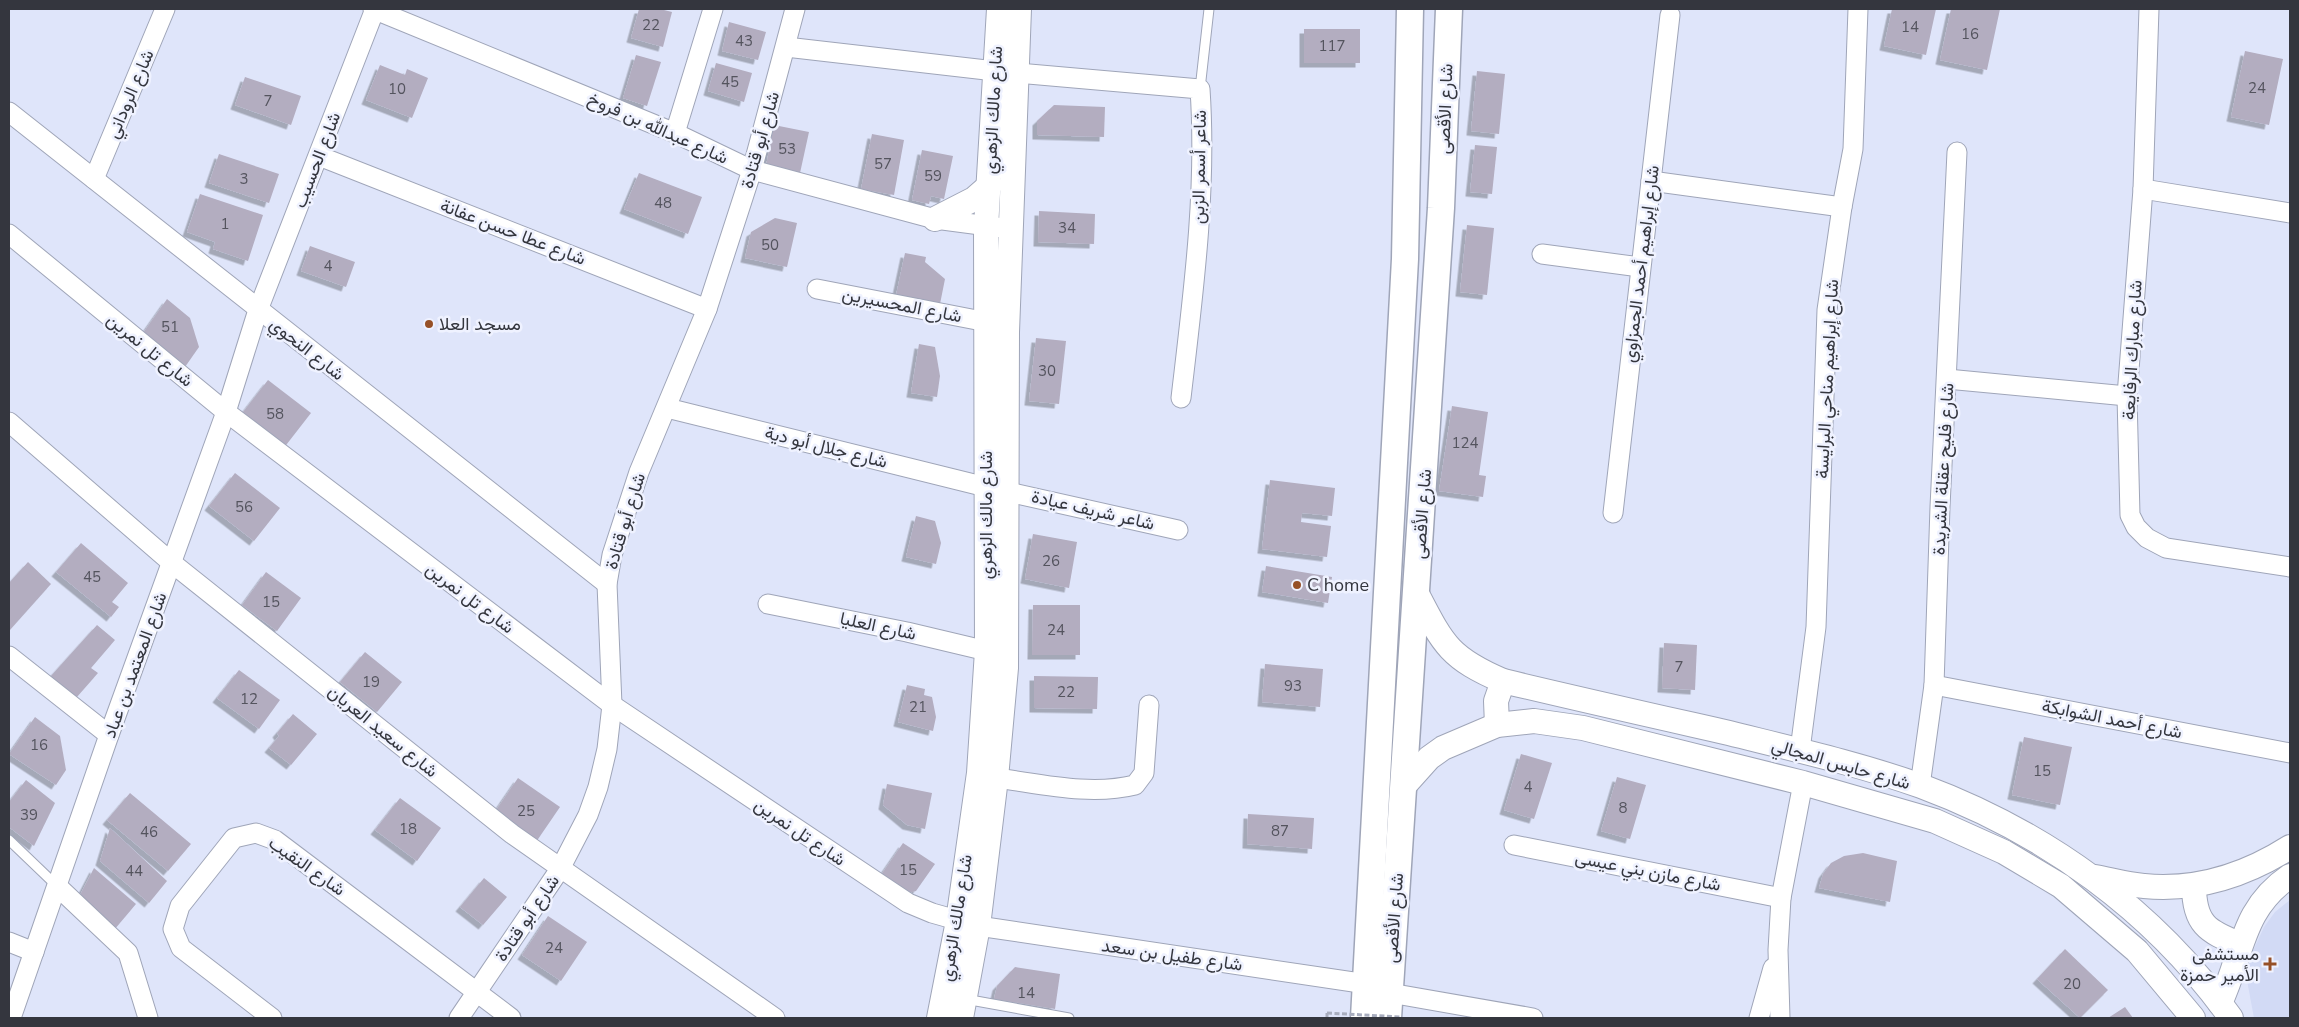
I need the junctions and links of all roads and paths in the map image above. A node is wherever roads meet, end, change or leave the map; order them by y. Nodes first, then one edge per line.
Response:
1 (165, 9) edge
2 (374, 9) edge
3 (713, 9) edge
4 (795, 9) edge
5 (999, 9) edge
6 (1019, 9) edge
7 (1209, 9) edge
8 (1410, 9) edge
9 (1449, 9) edge
10 (1858, 9) edge
11 (2149, 9) edge
12 (1670, 15) dead end
13 (786, 47) junction
14 (1006, 72) junction
15 (1200, 89) junction
16 (9, 112) edge
17 (675, 133) junction
18 (1957, 152) dead end
19 (319, 156) junction
20 (752, 170) junction
21 (94, 179) junction
22 (1651, 181) junction
23 (990, 185) junction
24 (2143, 189) junction
25 (1842, 207) junction
26 (2290, 213) edge
27 (935, 219) junction
28 (986, 227) junction
29 (1011, 229) junction
30 (9, 234) edge
31 (1542, 254) dead end
32 (1640, 267) junction
33 (817, 289) dead end
34 (707, 309) junction
35 (258, 310) junction
36 (987, 322) junction
37 (1947, 379) junction
38 (2127, 396) junction
39 (1181, 398) dead end
40 (667, 408) junction
41 (226, 412) junction
42 (9, 422) edge
43 (997, 489) junction
44 (1613, 514) dead end
45 (1178, 530) dead end
46 (172, 563) junction
47 (2290, 567) edge
48 (607, 584) junction
49 (1417, 594) junction
50 (768, 604) dead end
51 (986, 652) junction
52 (9, 656) edge
53 (1503, 681) junction
54 (1934, 685) junction
55 (612, 705) junction
56 (1149, 705) dead end
57 (1498, 725) junction
58 (109, 735) junction
59 (1800, 750) junction
60 (2290, 753) edge
61 (996, 778) junction
62 (1803, 783) junction
63 (1920, 786) junction
64 (1402, 787) junction
65 (9, 840) edge
66 (1514, 845) dead end
67 (2290, 848) edge
68 (560, 869) junction
69 (2093, 876) junction
70 (2290, 876) edge
71 (57, 886) junction
72 (2194, 886) junction
73 (1781, 898) junction
74 (968, 924) junction
75 (9, 942) edge
76 (2240, 944) junction
77 (1778, 950) junction
78 (34, 952) junction
79 (1378, 989) junction
80 (476, 992) junction
81 (963, 1009) edge
82 (2226, 1011) edge
83 (11, 1018) edge
84 (148, 1018) edge
85 (272, 1018) edge
86 (458, 1018) edge
87 (511, 1018) edge
88 (774, 1018) edge
89 (939, 1018) edge
90 (1069, 1018) edge
91 (1327, 1018) edge
92 (1364, 1018) edge
93 (1394, 1018) edge
94 (1533, 1018) edge
95 (1759, 1018) edge
96 (1780, 1018) edge
97 (2192, 1018) edge

1 - 21 street, شارع الروداني
2 - 17 street, شارع عبدالله بن فروخ
2 - 19 street, شارع الحسيب
3 - 17 street
4 - 13 street, شارع أبو قتادة
5 - 14 street, شارع مالك الزهري
6 - 14 street, شارع مالك الزهري
7 - 15 lane
8 - 79 main road, شارع الأقصى
9 - 49 main road, شارع الأقصى
10 - 25 street, شارع إبراهيم مناحي البرايسة
11 - 24 street, شارع مبارك الرفايعة
12 - 22 street, شارع إبراهيم أحمد الجمزاوي
13 - 14 street, شاعر أسمر الزبن
13 - 20 street, شارع أبو قتادة
14 - 15 street, شاعر أسمر الزبن
14 - 23 street, شارع مالك الزهري
14 - 29 street, شارع مالك الزهري
15 - 39 street, شاعر أسمر الزبن
16 - 21 street, شارع النحوي
17 - 20 street, شارع عبدالله بن فروخ
18 - 37 street, شارع فليح عقلة الشريدة
19 - 34 street, شارع عطا حسن عفانة
19 - 35 street, شارع الحسيب
20 - 27 street, شارع عبدالله بن فروخ
20 - 34 street, شارع أبو قتادة
21 - 35 street, شارع النحوي
22 - 25 street
22 - 32 street, شارع إبراهيم أحمد الجمزاوي
23 - 27 street
23 - 28 street, شارع مالك الزهري
24 - 26 street
24 - 38 street, شارع مبارك الرفايعة
25 - 59 street, شارع إبراهيم مناحي البرايسة
27 - 28 street, شارع عبدالله بن فروخ
28 - 29 street, شارع عبدالله بن فروخ
28 - 36 street, شارع مالك الزهري
29 - 43 street, شارع مالك الزهري
30 - 41 street, شارع تل نمرين
31 - 32 street
32 - 44 street, شارع إبراهيم أحمد الجمزاوي
33 - 36 street, شارع المحسيرين
34 - 40 street, شارع أبو قتادة
35 - 41 street, شارع المعتمد بن عباد
35 - 48 street, شارع النحوي
36 - 43 street, شارع مالك الزهري
37 - 38 street
37 - 54 street, شارع فليح عقلة الشريدة
38 - 47 street, شارع مبارك الرفايعة
40 - 43 street, شارع جلال أبو دية
40 - 48 street, شارع أبو قتادة
41 - 46 street, شارع المعتمد بن عباد
41 - 55 street, شارع تل نمرين
42 - 46 street, شارع سعيد العريان
43 - 45 street, شاعر شريف عيادة
43 - 51 street, شارع مالك الزهري
43 - 61 street, شارع مالك الزهري
46 - 58 street, شارع المعتمد بن عباد
46 - 68 street, شارع سعيد العريان
48 - 55 street, شارع أبو قتادة
49 - 53 street, شارع حابس المجالي
49 - 64 main road, شارع الأقصى
50 - 51 street, شارع العليا
51 - 74 street, شارع مالك الزهري
52 - 58 street
53 - 57 street
53 - 59 street, شارع حابس المجالي
54 - 60 street, شارع أحمد الشوابكة
54 - 63 street, شارع فليح عقلة الشريدة
55 - 68 street, شارع أبو قتادة
55 - 74 street, شارع تل نمرين
56 - 61 street
57 - 62 street, شارع حابس المجالي
57 - 64 street, شارع حابس المجالي
58 - 71 street, شارع المعتمد بن عباد
59 - 63 street, شارع حابس المجالي
61 - 74 street, شارع مالك الزهري
62 - 73 street
62 - 97 street, شارع حابس المجالي
63 - 69 street, شارع حابس المجالي
64 - 79 main road, شارع الأقصى
65 - 71 lane
66 - 73 street, شارع مازن بني عيسى
67 - 72 street
68 - 80 street, شارع أبو قتادة
68 - 88 street, شارع سعيد العريان
69 - 72 street
69 - 82 street, شارع حابس المجالي
70 - 76 street
71 - 78 street, شارع المعتمد بن عباد
71 - 84 street
72 - 76 street
73 - 77 street
74 - 79 street, شارع طفيل بن سعد
74 - 81 street, شارع مالك الزهري
74 - 89 street, شارع مالك الزهري
75 - 78 street
76 - 82 street
77 - 95 street
77 - 96 street
78 - 83 street, شارع المعتمد بن عباد
79 - 92 main road, شارع الأقصى
79 - 93 main road, شارع الأقصى
79 - 94 street, شارع طفيل بن سعد
80 - 85 street, شارع النقيب
80 - 86 street, شارع أبو قتادة
80 - 87 street, شارع النقيب
81 - 90 lane
91 - 93 path, bridge

